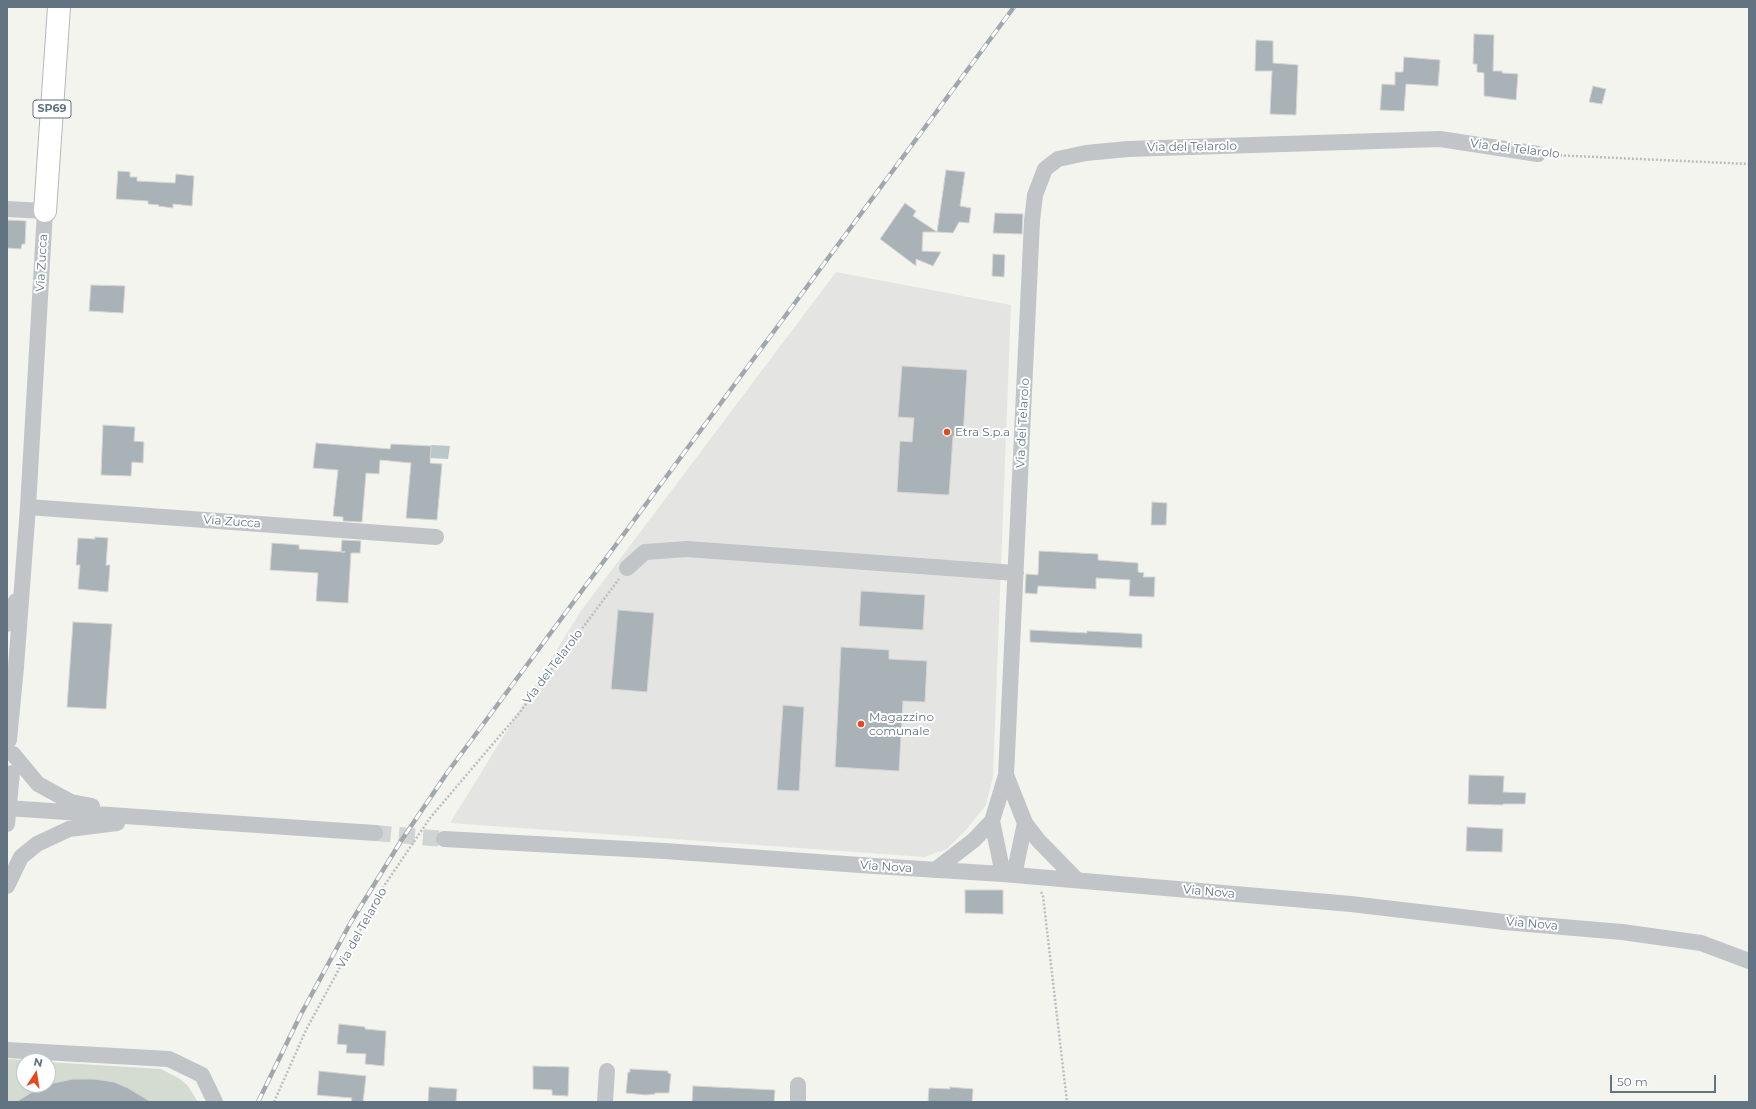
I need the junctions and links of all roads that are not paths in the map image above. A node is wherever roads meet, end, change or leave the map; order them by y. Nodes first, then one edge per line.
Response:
1 (59, 7) edge
2 (1538, 154) road end
3 (7, 209) edge
4 (45, 211) junction
5 (28, 507) junction
6 (436, 537) dead end
7 (626, 568) road end
8 (1016, 573) junction
9 (22, 584) junction
10 (7, 624) edge
11 (10, 744) edge
12 (1006, 775) junction
13 (10, 779) edge
14 (7, 808) edge
15 (153, 819) junction
16 (992, 821) junction
17 (1025, 823) junction
18 (7, 824) edge
19 (375, 834) tunnel mouth
20 (444, 839) tunnel mouth
21 (936, 870) junction
22 (1009, 874) junction
23 (1078, 880) junction
24 (7, 886) edge
25 (1749, 961) edge
26 (7, 1050) edge
27 (606, 1071) dead end
28 (798, 1085) dead end
29 (215, 1102) edge
30 (605, 1102) edge
31 (798, 1102) edge

1 - 4 highway, SP69
2 - 8 street, Via del Telarolo
3 - 4 street
4 - 5 street, Via Zucca / SP69
5 - 6 street, Via Zucca
5 - 9 street, Via Zucca / SP69
7 - 8 street
8 - 12 street, Via del Telarolo
9 - 10 street, Via Zucca / SP69
9 - 11 street, Via Zucca / SP69
11 - 13 street, Via Zucca / SP69
11 - 15 street
12 - 16 street
12 - 17 street
13 - 14 street, Via Zucca
14 - 15 street
14 - 18 street, Via Zucca
15 - 19 street
15 - 24 street
16 - 21 street
16 - 22 street
17 - 22 street
17 - 23 street
20 - 21 street, Via Nova
21 - 22 street, Via Nova
22 - 23 street, Via Nova
23 - 25 street, Via Nova
26 - 29 street
27 - 30 street
28 - 31 street

